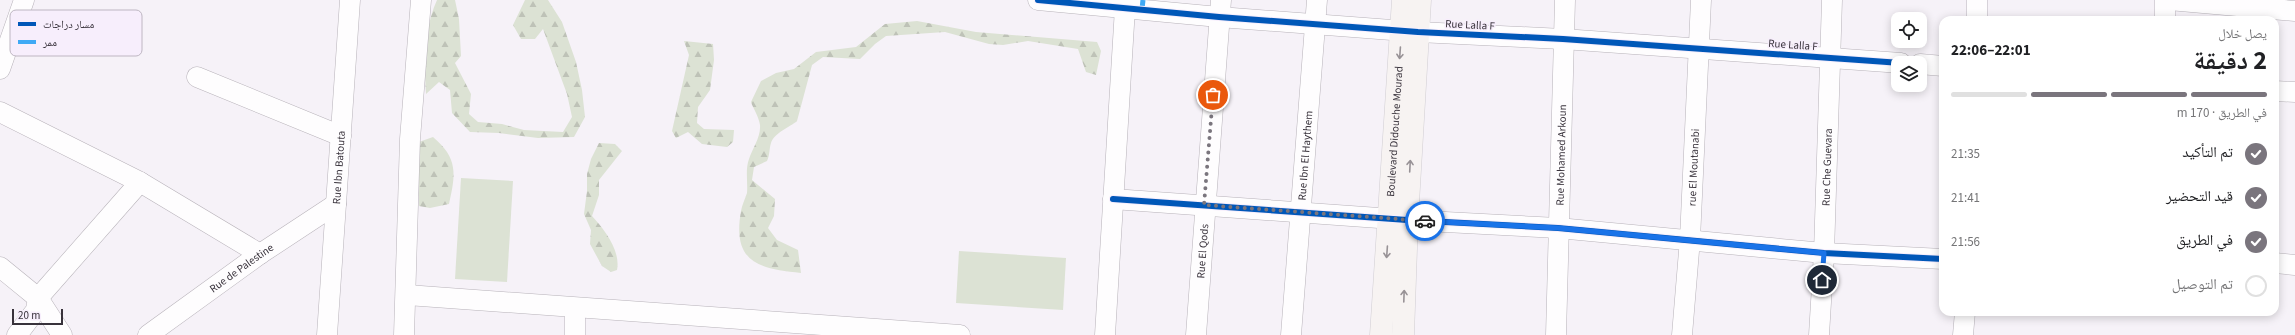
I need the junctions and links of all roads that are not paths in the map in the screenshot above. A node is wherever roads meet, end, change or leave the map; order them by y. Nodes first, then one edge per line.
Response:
1 (24, 0) edge
2 (350, 0) edge
3 (421, 0) edge
4 (1038, 0) edge
5 (1317, 0) edge
6 (1403, 0) edge
7 (1420, 0) edge
8 (1565, 0) edge
9 (1701, 0) edge
10 (1832, 0) edge
11 (1977, 0) edge
12 (2165, 0) edge
13 (2170, 0) edge
14 (1125, 8) junction
15 (1220, 9) edge
16 (16, 10) edge
17 (2295, 11) edge
18 (1977, 16) edge
19 (2165, 16) edge
20 (8, 19) edge
21 (1315, 24) junction
22 (1410, 31) junction
23 (1563, 40) junction
24 (1698, 48) junction
25 (1830, 58) junction
26 (1891, 62) edge
27 (1927, 65) edge
28 (1939, 66) edge
29 (0, 69) edge
30 (197, 76) dead end
31 (2279, 91) edge
32 (2295, 92) edge
33 (0, 112) edge
34 (341, 136) junction
35 (140, 182) junction
36 (1113, 199) junction
37 (336, 204) junction
38 (1204, 205) junction
39 (1302, 212) junction
40 (1398, 219) junction
41 (1558, 228) junction
42 (1690, 239) junction
43 (1824, 253) junction
44 (260, 254) junction
45 (1939, 259) edge
46 (2279, 263) edge
47 (2295, 265) edge
48 (0, 267) edge
49 (407, 296) junction
50 (38, 298) junction
51 (575, 308) junction
52 (1965, 316) edge
53 (911, 333) edge
54 (17, 335) edge
55 (62, 335) edge
56 (148, 335) edge
57 (327, 335) edge
58 (404, 335) edge
59 (575, 335) edge
60 (960, 335) edge
61 (1105, 335) edge
62 (1196, 335) edge
63 (1291, 335) edge
64 (1382, 335) edge
65 (1403, 335) edge
66 (1556, 335) edge
67 (1682, 335) edge
68 (1819, 335) edge
69 (1964, 335) edge

1 - 16 street
2 - 34 street, Rue Ibn Batouta
3 - 49 street
4 - 14 street, Rue Lalla F
5 - 21 street, Rue Ibn El Haythem
6 - 22 main road, Boulevard Didouche Mourad
7 - 22 main road, Boulevard Didouche Mourad
8 - 23 street, Rue Mohamed Arkoun
9 - 24 street, rue El Moutanabi
10 - 25 street, Rue Che Guevara
11 - 18 street
12 - 19 street
13 - 17 street
14 - 15 street, Rue Lalla F
14 - 36 street
15 - 21 street, Rue Lalla F
15 - 38 street, Rue El Qods
20 - 29 street
21 - 22 street, Rue Lalla F
21 - 39 street, Rue Ibn El Haythem
22 - 23 street, Rue Lalla F
22 - 40 main road, Boulevard Didouche Mourad
23 - 24 street, Rue Lalla F
23 - 41 street, Rue Mohamed Arkoun
24 - 25 street, Rue Lalla F
24 - 42 street, rue El Moutanabi
25 - 26 street, Rue Lalla F
25 - 43 street, Rue Che Guevara
27 - 28 street
30 - 34 street
31 - 32 street
33 - 35 street
34 - 37 street, Rue Ibn Batouta
35 - 44 street
35 - 50 street
36 - 38 street
36 - 61 street
37 - 44 street, Rue de Palestine
37 - 57 street, Rue Ibn Batouta
38 - 39 street
38 - 62 street, Rue El Qods
39 - 40 street
39 - 63 street, Rue Ibn El Haythem
40 - 41 street
40 -> 64 main road, Boulevard Didouche Mourad
65 -> 40 main road, Boulevard Didouche Mourad
41 - 42 street
41 - 66 street, Rue Mohamed Arkoun
42 - 43 street
42 - 67 street, rue El Moutanabi
43 - 45 street
43 - 68 street, Rue Che Guevara
44 - 56 street, Rue de Palestine
46 - 47 street
48 - 50 street
49 - 51 street
49 - 58 street
50 - 54 street
50 - 55 street
51 - 53 street
51 - 59 street
52 - 69 street
53 - 60 street

